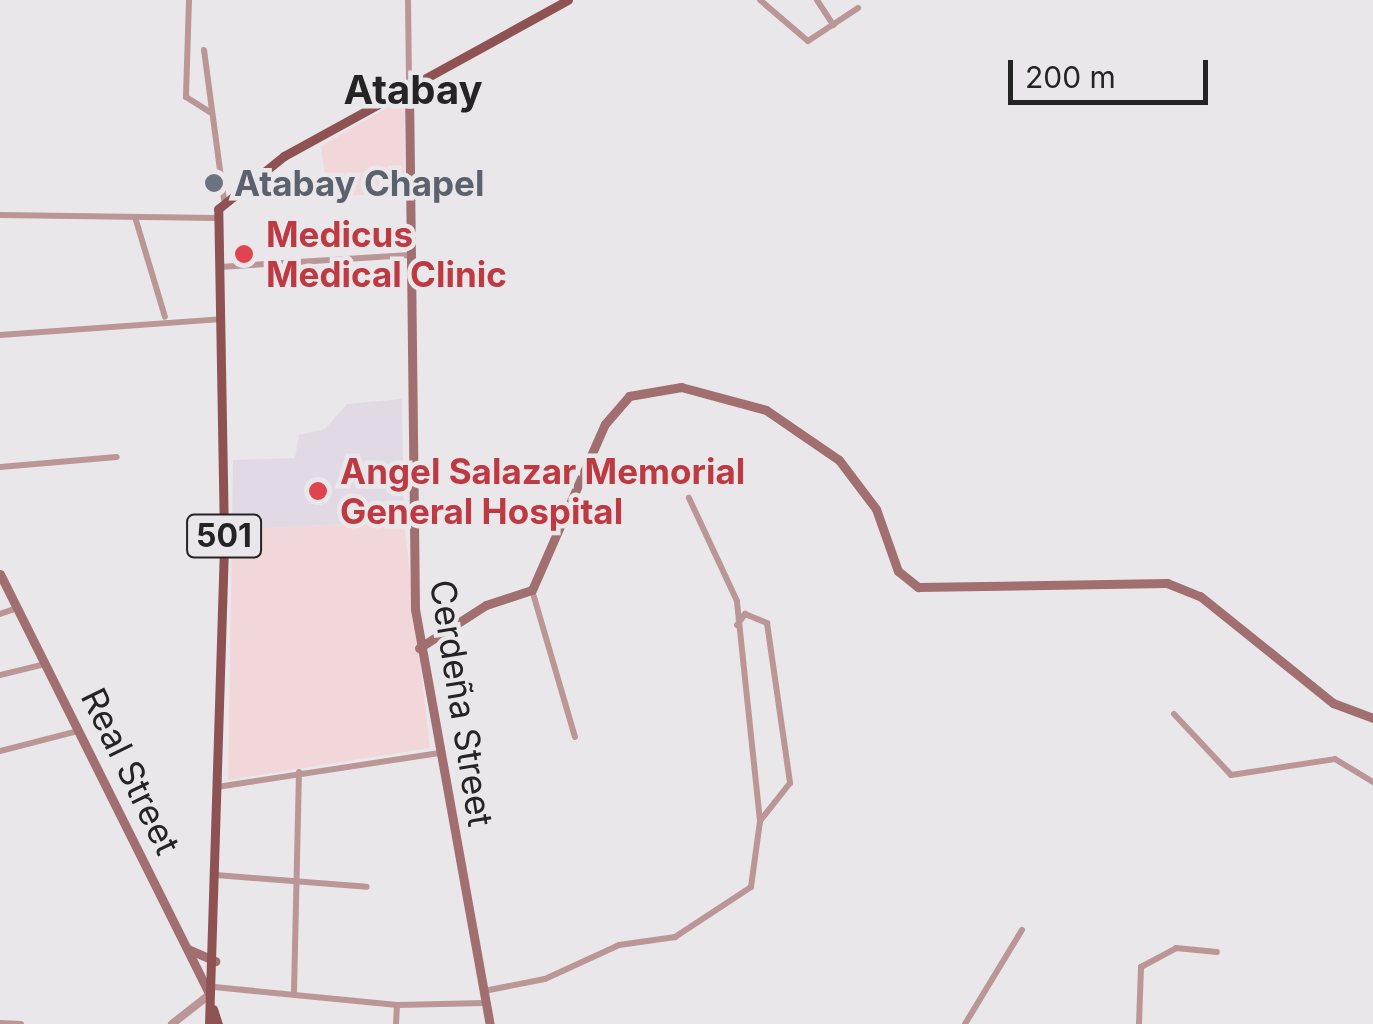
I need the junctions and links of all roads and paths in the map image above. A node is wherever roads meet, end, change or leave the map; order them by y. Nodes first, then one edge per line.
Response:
1 (189, 0) edge
2 (408, 0) edge
3 (568, 0) edge
4 (760, 0) edge
5 (817, 0) edge
6 (858, 8) dead end
7 (833, 24) junction
8 (204, 50) dead end
9 (410, 87) junction
10 (213, 118) junction
11 (224, 200) junction
12 (0, 215) edge
13 (135, 217) junction
14 (216, 218) junction
15 (410, 255) junction
16 (219, 268) junction
17 (165, 317) junction
18 (221, 319) junction
19 (0, 334) edge
20 (117, 457) dead end
21 (0, 466) edge
22 (689, 498) dead end
23 (0, 574) edge
24 (532, 590) junction
25 (18, 608) junction
26 (0, 614) edge
27 (736, 626) junction
28 (419, 648) junction
29 (46, 664) junction
30 (0, 675) edge
31 (1174, 714) dead end
32 (1373, 718) edge
33 (79, 730) junction
34 (575, 737) dead end
35 (0, 751) edge
36 (438, 753) junction
37 (299, 772) junction
38 (1373, 782) edge
39 (218, 786) junction
40 (760, 820) junction
41 (216, 875) junction
42 (299, 882) junction
43 (367, 887) dead end
44 (1022, 930) dead end
45 (188, 949) junction
46 (1217, 952) dead end
47 (212, 960) junction
48 (483, 991) junction
49 (211, 992) junction
50 (294, 992) junction
51 (485, 1003) junction
52 (397, 1005) junction
53 (0, 1022) edge
54 (21, 1024) edge
55 (172, 1024) edge
56 (213, 1024) edge
57 (396, 1024) edge
58 (490, 1024) edge
59 (965, 1024) edge
60 (1139, 1024) edge

1 - 10 street
2 - 9 street
3 - 9 main road
4 - 7 street
5 - 7 street
6 - 7 street
8 - 10 street
9 - 11 main road
9 - 15 main road, Cerdeña Street
10 - 11 street
11 - 14 main road, 501
12 - 13 street
13 - 14 street
13 - 17 street
14 - 16 main road, 501
15 - 16 street
15 - 28 main road, Cerdeña Street
16 - 18 main road, 501
17 - 18 street
17 - 19 street
18 - 39 main road, 501
20 - 21 street
22 - 27 street
23 - 25 main road, Real Street
24 - 28 main road
24 - 32 main road
24 - 34 street
25 - 26 street
25 - 29 main road, Real Street
27 - 40 street
27 - 40 street
28 - 36 main road, Cerdeña Street
29 - 30 street
29 - 33 main road, Real Street
31 - 38 street
33 - 35 street
33 - 45 main road, Real Street
36 - 37 street
36 - 48 main road, Cerdeña Street
37 - 39 street
37 - 42 street
39 - 41 main road, 501
40 - 48 street
41 - 42 street
41 - 47 main road, 501
42 - 43 street
42 - 50 street
44 - 59 street
45 - 47 main road
45 - 49 main road, Real Street
46 - 60 street
47 - 49 main road, 501
48 - 51 main road, Cerdeña Street
49 - 50 street
49 - 55 street
49 - 56 main road, 501
49 - 56 main road, 501
50 - 52 street
51 - 52 street
51 - 58 main road, Cerdeña Street
52 - 57 street
53 - 54 street

